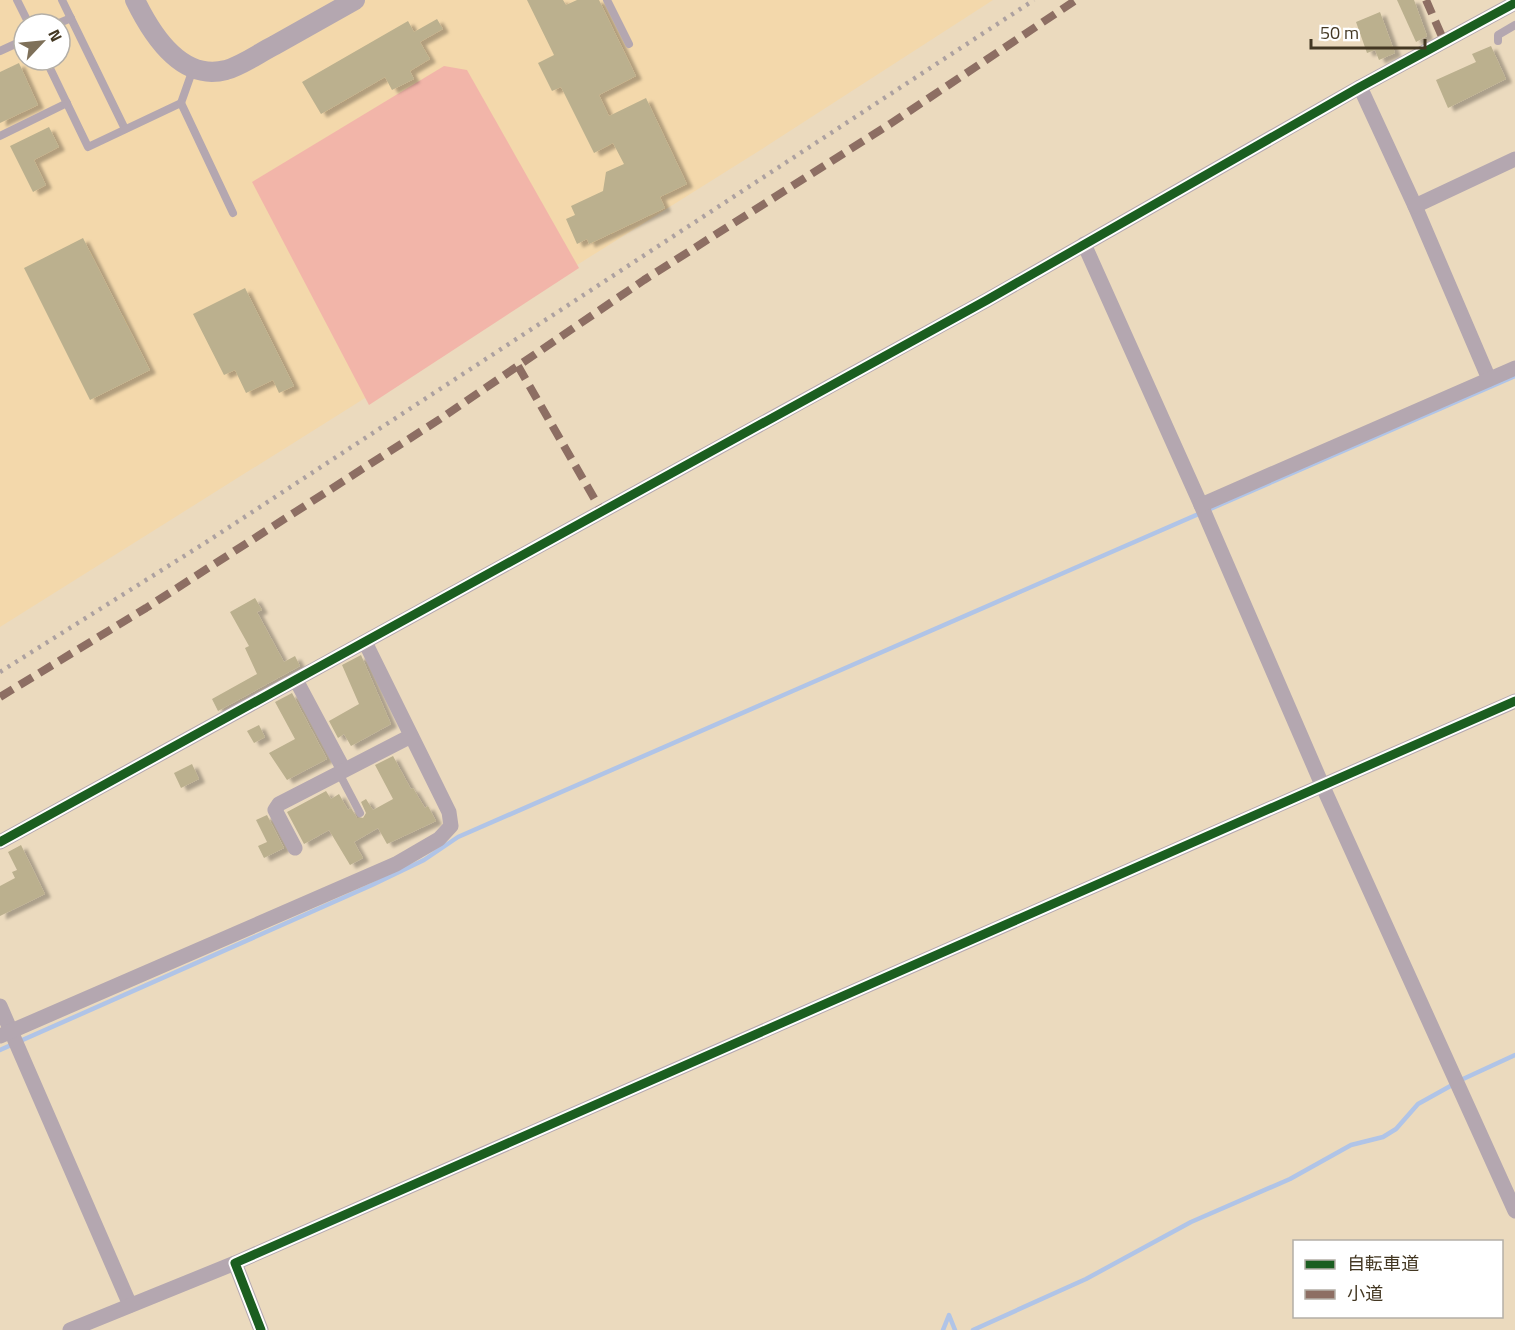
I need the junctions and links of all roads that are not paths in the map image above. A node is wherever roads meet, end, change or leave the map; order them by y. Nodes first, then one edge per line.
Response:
1 (135, 0) edge
2 (355, 0) edge
3 (607, 0) edge
4 (1515, 3) edge
5 (72, 20) edge
6 (1515, 25) edge
7 (1498, 41) dead end
8 (629, 44) dead end
9 (194, 68) junction
10 (52, 72) edge
11 (1360, 87) junction
12 (67, 103) junction
13 (181, 103) junction
14 (125, 129) junction
15 (0, 136) edge
16 (1515, 159) edge
17 (1415, 206) junction
18 (233, 213) dead end
19 (1084, 244) junction
20 (1515, 368) edge
21 (1489, 379) junction
22 (1201, 505) junction
23 (365, 642) junction
24 (296, 680) junction
25 (1515, 701) edge
26 (411, 736) junction
27 (341, 772) junction
28 (1323, 787) junction
29 (360, 813) dead end
30 (0, 842) edge
31 (295, 848) dead end
32 (0, 1006) edge
33 (6, 1033) edge
34 (1515, 1211) edge
35 (234, 1263) junction
36 (130, 1305) junction
37 (70, 1330) edge
38 (261, 1330) edge

1 - 9 street
2 - 9 street
3 - 8 lane
4 - 11 street
5 - 14 lane
6 - 7 lane
9 - 13 lane
10 - 12 lane
11 - 17 street
11 - 19 street
12 - 14 lane
12 - 15 lane
13 - 14 lane
13 - 18 lane
16 - 17 street
17 - 21 street
19 - 22 street
19 - 23 street
20 - 21 street
21 - 22 street
22 - 28 street
23 - 24 street
23 - 26 street
24 - 27 street
24 - 30 street
25 - 28 street
26 - 27 street
26 - 33 street
27 - 29 lane
27 - 31 street
28 - 34 street
28 - 35 street
32 - 33 street
33 - 36 street
35 - 36 street
35 - 38 street
36 - 37 street

